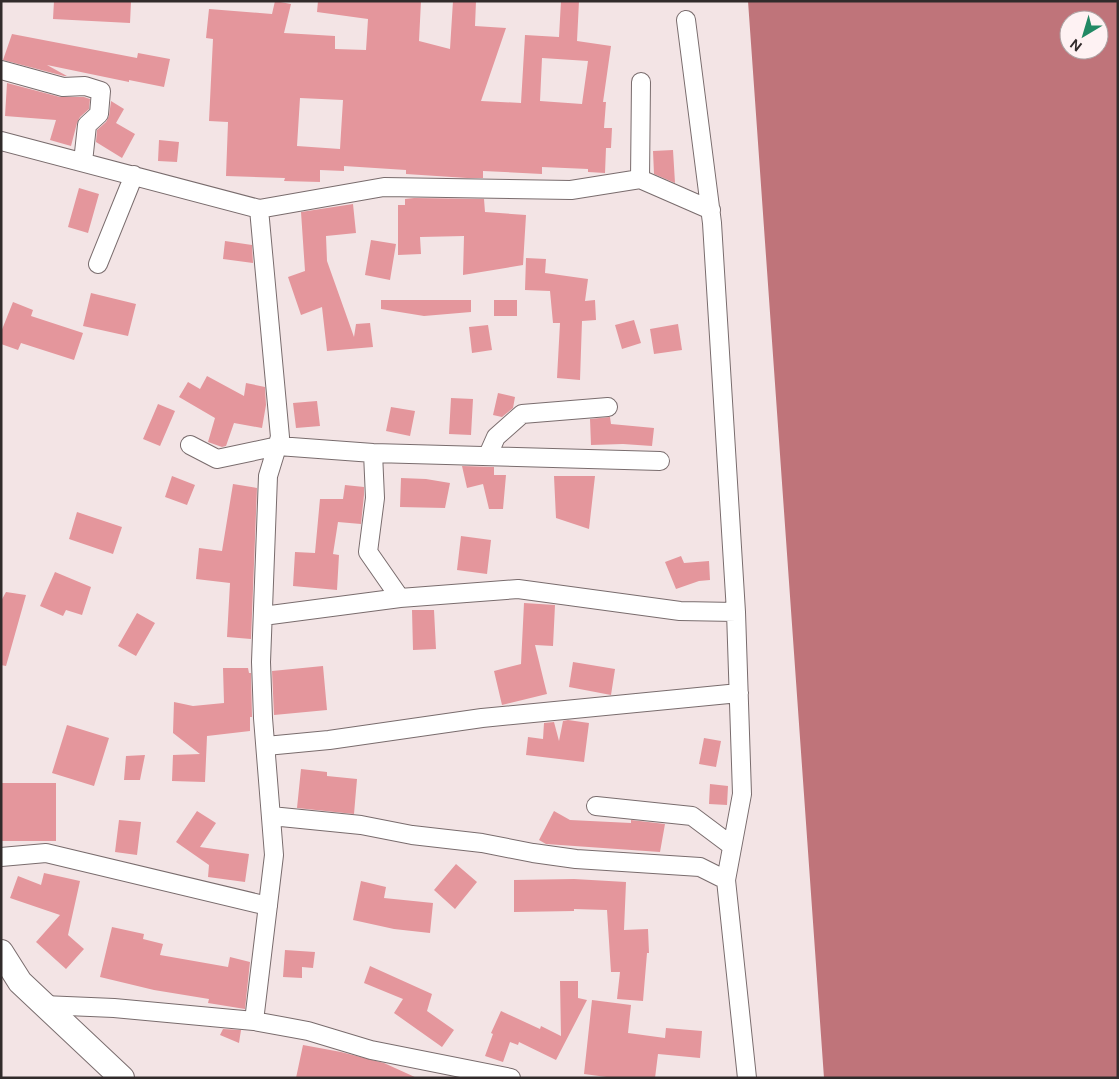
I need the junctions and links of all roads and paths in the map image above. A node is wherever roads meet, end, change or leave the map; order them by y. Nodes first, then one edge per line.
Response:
1 (686, 20) dead end
2 (1, 70) edge
3 (641, 82) dead end
4 (1, 140) edge
5 (83, 162) junction
6 (134, 175) junction
7 (640, 179) junction
8 (259, 208) junction
9 (711, 210) junction
10 (98, 264) dead end
11 (608, 407) dead end
12 (190, 445) dead end
13 (278, 446) junction
14 (374, 453) junction
15 (488, 455) junction
16 (660, 461) dead end
17 (400, 598) junction
18 (736, 612) junction
19 (263, 616) junction
20 (739, 693) junction
21 (266, 746) junction
22 (596, 806) dead end
23 (271, 816) junction
24 (732, 846) junction
25 (1, 857) edge
26 (726, 880) junction
27 (268, 906) junction
28 (1, 952) edge
29 (1, 977) edge
30 (44, 1005) junction
31 (254, 1021) junction
32 (112, 1077) edge
33 (511, 1078) edge
34 (747, 1078) edge

1 - 9 street
2 - 5 street
3 - 7 street
4 - 5 street
5 - 6 street
6 - 8 street
6 - 10 street
7 - 8 street
7 - 9 street
8 - 13 street
9 - 18 street
11 - 15 street
12 - 13 street
13 - 14 street
13 - 19 street
14 - 15 street
14 - 17 street
15 - 16 street
17 - 18 street
17 - 19 street
18 - 20 street
19 - 21 street
20 - 21 street
20 - 24 street
21 - 23 street
22 - 24 street
23 - 26 street
23 - 27 street
24 - 26 street
25 - 27 street
26 - 34 street
27 - 31 street
28 - 30 main road
29 - 32 main road
30 - 31 street
30 - 32 main road
31 - 33 street

